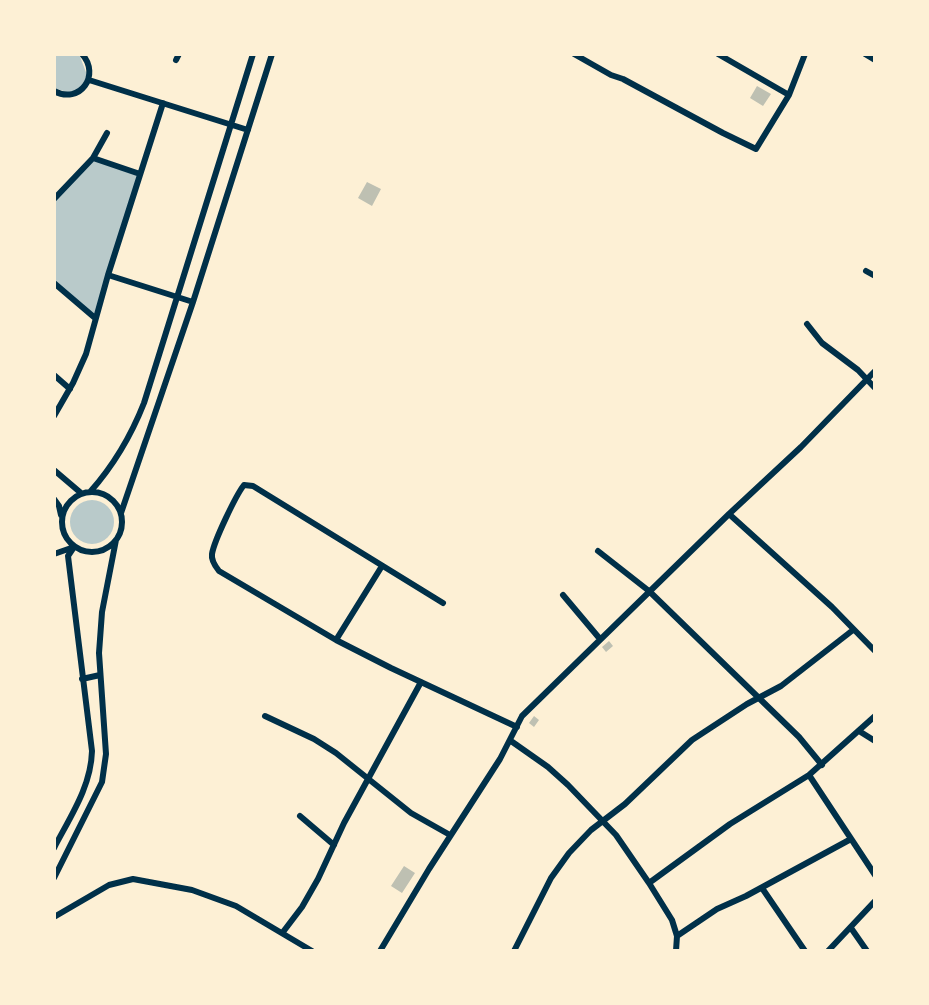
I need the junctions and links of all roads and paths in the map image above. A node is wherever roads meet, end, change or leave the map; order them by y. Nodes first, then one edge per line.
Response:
1 (82, 54) edge
2 (252, 54) edge
3 (272, 54) edge
4 (574, 54) edge
5 (718, 54) edge
6 (805, 54) edge
7 (865, 54) edge
8 (875, 60) edge
9 (89, 80) junction
10 (54, 91) edge
11 (789, 95) junction
12 (163, 104) junction
13 (231, 124) junction
14 (248, 130) junction
15 (107, 133) dead end
16 (93, 158) junction
17 (140, 174) junction
18 (54, 199) edge
19 (866, 271) dead end
20 (108, 275) junction
21 (875, 276) edge
22 (54, 283) edge
23 (177, 297) junction
24 (193, 302) junction
25 (95, 318) junction
26 (807, 324) dead end
27 (875, 371) edge
28 (54, 375) edge
29 (867, 380) junction
30 (70, 388) junction
31 (875, 388) edge
32 (54, 416) edge
33 (54, 470) edge
34 (90, 492) junction
35 (81, 493) junction
36 (54, 500) edge
37 (121, 513) junction
38 (729, 514) junction
39 (62, 519) junction
40 (54, 523) edge
41 (116, 540) junction
42 (74, 547) junction
43 (598, 551) dead end
44 (54, 554) edge
45 (382, 566) junction
46 (649, 591) junction
47 (563, 595) dead end
48 (443, 603) dead end
49 (854, 630) junction
50 (600, 639) junction
51 (336, 640) junction
52 (875, 651) edge
53 (100, 675) junction
54 (82, 679) junction
55 (421, 682) junction
56 (758, 698) junction
57 (265, 716) dead end
58 (875, 717) edge
59 (517, 727) junction
60 (860, 731) junction
61 (511, 741) junction
62 (875, 741) edge
63 (822, 765) junction
64 (809, 775) junction
65 (368, 779) junction
66 (300, 816) dead end
67 (603, 821) junction
68 (64, 828) junction
69 (77, 833) junction
70 (450, 835) junction
71 (851, 839) junction
72 (334, 845) junction
73 (54, 848) edge
74 (875, 875) edge
75 (54, 878) edge
76 (650, 883) junction
77 (762, 888) junction
78 (875, 901) edge
79 (54, 917) edge
80 (851, 928) junction
81 (283, 932) junction
82 (677, 936) junction
83 (312, 951) edge
84 (380, 951) edge
85 (514, 951) edge
86 (676, 951) edge
87 (805, 951) edge
88 (828, 951) edge
89 (867, 951) edge

1 - 9 street
2 - 13 street
3 - 14 street
4 - 11 street
5 - 11 street
6 - 11 street
7 - 8 street
9 - 10 street
9 - 12 street
12 - 13 street
12 - 17 street
13 - 14 street
13 - 23 street
14 - 24 street
15 - 16 street
16 - 17 street
16 - 18 street
17 - 20 street
19 - 21 street
20 - 23 street
20 - 25 street
22 - 25 street
23 - 24 street
23 - 34 street
24 - 37 street
25 - 30 street
26 - 29 street
27 - 29 street
28 - 30 street
29 - 31 street
29 - 38 street
30 - 32 street
33 - 35 street
34 - 35 street
34 - 37 street
35 - 39 street
36 - 39 street
37 - 41 street
38 - 46 street
38 - 49 street
39 - 40 street
39 - 42 street
41 - 42 street
41 - 53 street
42 - 44 street
42 - 54 street
43 - 46 street
45 - 48 street
45 - 51 street
45 - 51 street
46 - 50 street
46 - 56 street
47 - 50 street
49 - 52 street
49 - 56 street
50 - 59 street
51 - 55 street
53 - 54 street
53 - 69 street
54 - 68 street
55 - 59 street
55 - 65 street
56 - 63 street
56 - 67 street
57 - 65 street
58 - 60 street
59 - 61 street
60 - 62 street
60 - 63 street
61 - 67 street
61 - 70 street
63 - 64 street
64 - 71 street
64 - 76 street
65 - 70 street
65 - 72 street
66 - 72 street
67 - 76 street
67 - 85 street
68 - 69 street
68 - 73 street
69 - 75 street
70 - 84 street
71 - 74 street
71 - 77 street
72 - 81 street
76 - 82 street
77 - 82 street
77 - 87 street
78 - 80 street
79 - 81 street
80 - 88 street
80 - 89 street
81 - 83 street
82 - 86 street

